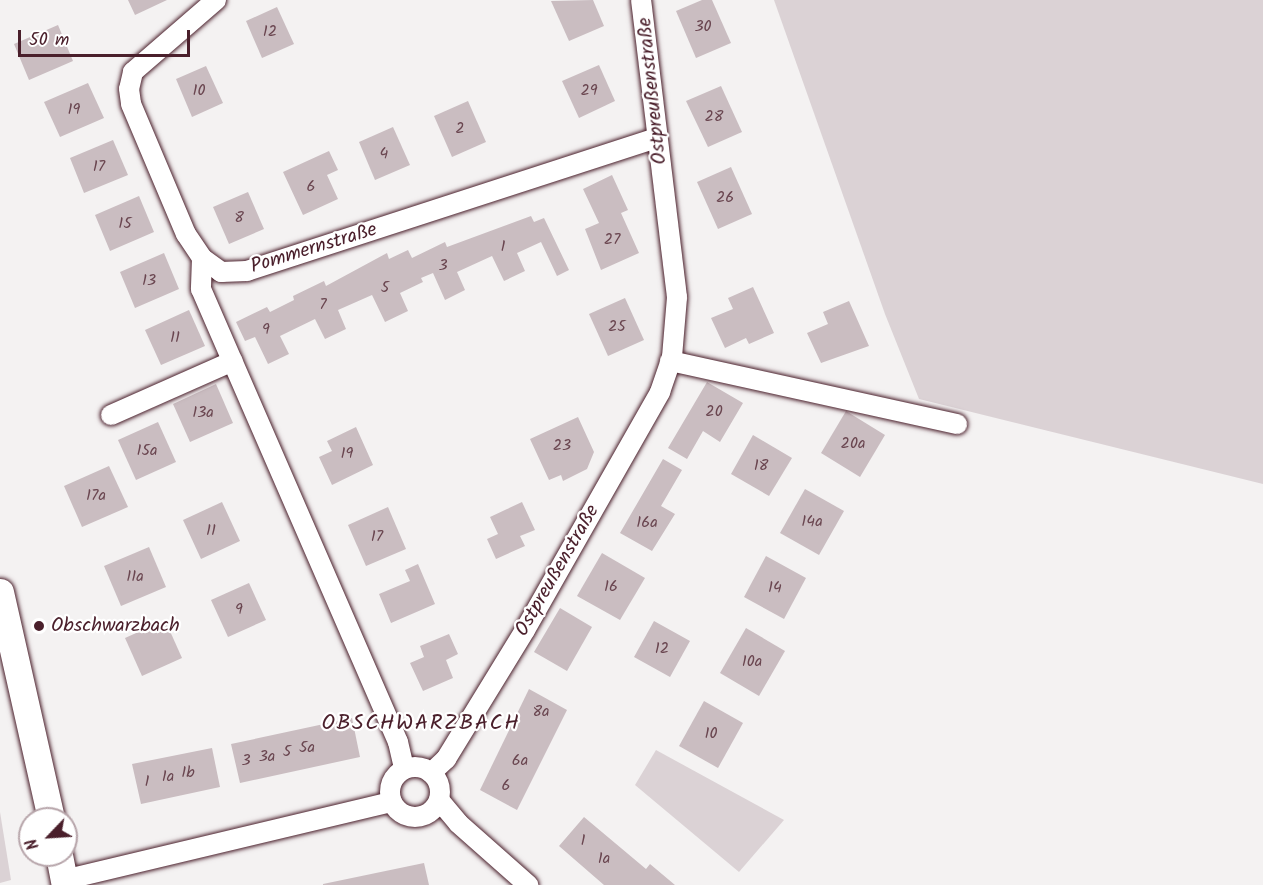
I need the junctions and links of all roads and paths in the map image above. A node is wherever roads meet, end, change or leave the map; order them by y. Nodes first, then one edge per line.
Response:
1 (216, 0) edge
2 (641, 0) edge
3 (657, 138) junction
4 (202, 258) junction
5 (233, 361) junction
6 (670, 361) junction
7 (111, 416) dead end
8 (957, 424) dead end
9 (0, 592) edge
10 (404, 769) junction
11 (431, 773) junction
12 (439, 800) junction
13 (392, 802) junction
14 (48, 807) edge
15 (63, 873) edge
16 (528, 885) edge

1 - 4 street
2 - 3 street, Ostpreußenstraße
3 - 4 street, Pommernstraße
3 - 6 street, Ostpreußenstraße
4 - 5 street
5 - 7 street
5 - 10 street
6 - 8 street
6 - 11 street, Ostpreußenstraße
9 - 14 main road
10 - 11 street
10 - 13 street
11 - 12 street
12 - 13 street
12 - 16 street
13 - 15 street

